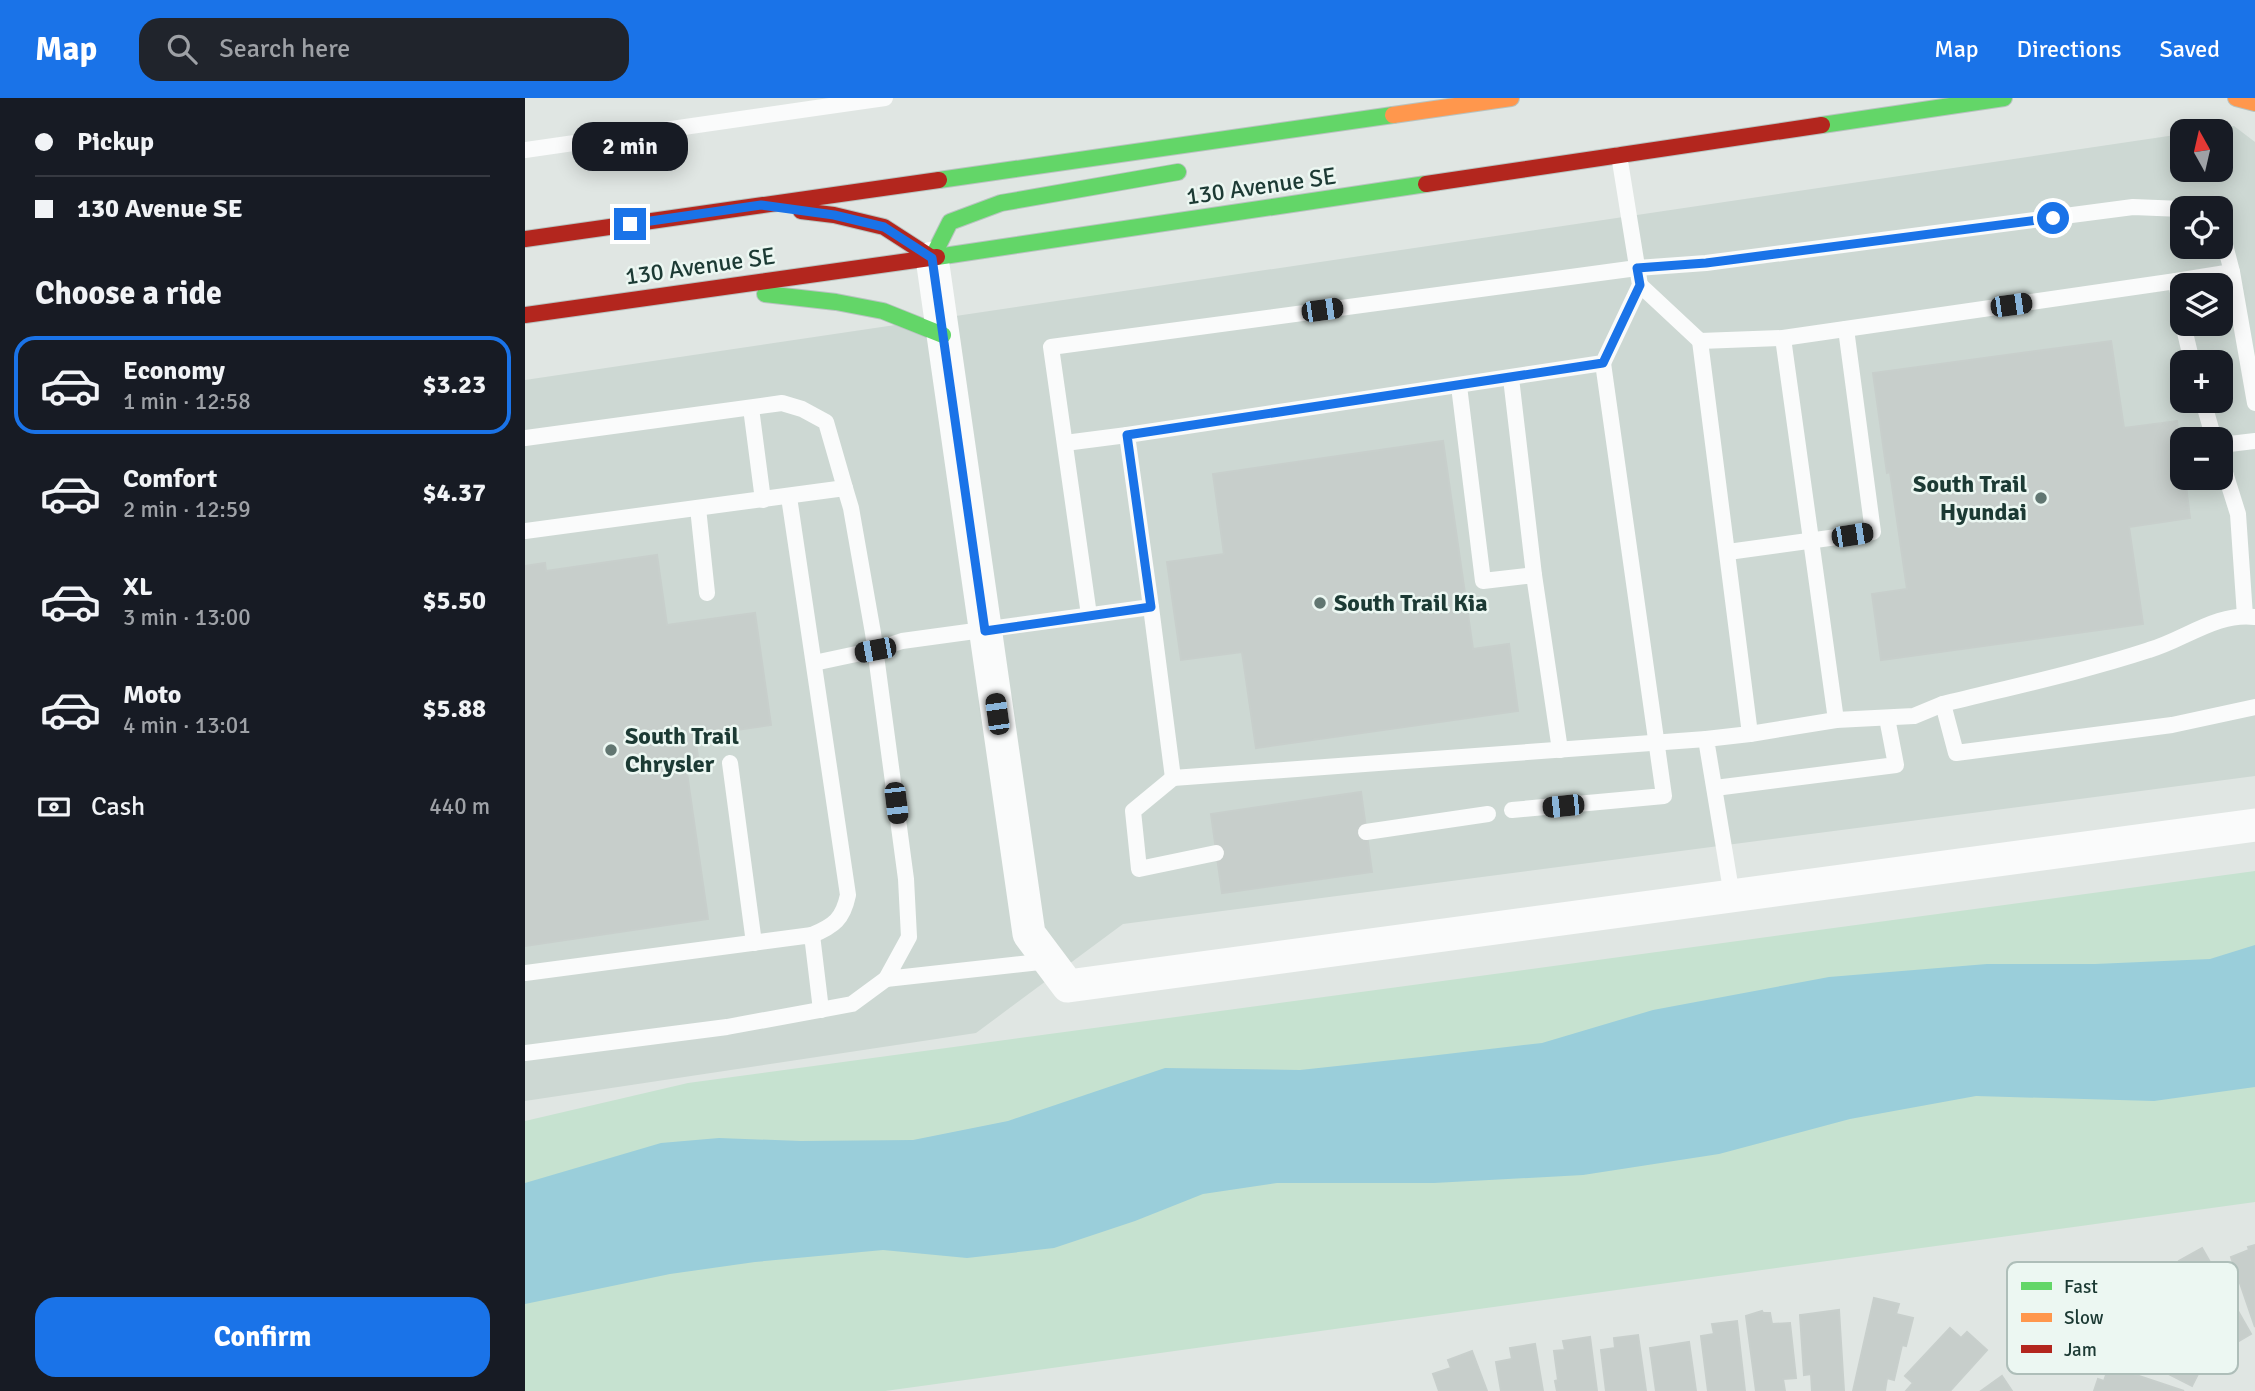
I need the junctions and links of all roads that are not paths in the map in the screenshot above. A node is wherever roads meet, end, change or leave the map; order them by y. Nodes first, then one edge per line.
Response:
1 (885, 98) edge
2 (1512, 98) edge
3 (2004, 98) edge
4 (2236, 98) edge
5 (2255, 103) edge
6 (1394, 130) dead end
7 (525, 150) edge
8 (1619, 155) junction
9 (1189, 170) dead end
10 (761, 205) junction
11 (2170, 209) edge
12 (525, 239) edge
13 (932, 258) junction
14 (2229, 259) edge
15 (1637, 268) junction
16 (2232, 272) junction
17 (2226, 273) edge
18 (2170, 282) edge
19 (1640, 285) junction
20 (707, 288) junction
21 (525, 315) edge
22 (1846, 329) junction
23 (943, 335) junction
24 (1783, 338) junction
25 (1700, 341) junction
26 (1603, 363) junction
27 (1511, 378) junction
28 (1459, 386) junction
29 (2255, 403) edge
30 (751, 408) junction
31 (1127, 435) junction
32 (525, 438) edge
33 (2255, 441) edge
34 (1065, 443) junction
35 (2233, 443) edge
36 (845, 488) junction
37 (2230, 490) edge
38 (789, 496) junction
39 (763, 500) junction
40 (698, 508) junction
41 (525, 531) edge
42 (1811, 541) junction
43 (1728, 552) junction
44 (1535, 575) junction
45 (707, 593) dead end
46 (1151, 607) junction
47 (1089, 615) junction
48 (2250, 616) edge
49 (985, 631) junction
50 (875, 650) junction
51 (814, 663) junction
52 (1943, 704) junction
53 (2255, 707) edge
54 (1887, 719) junction
55 (1836, 720) junction
56 (1751, 734) junction
57 (1706, 739) junction
58 (1656, 743) junction
59 (1560, 750) junction
60 (730, 762) dead end
61 (1173, 778) junction
62 (1715, 788) junction
63 (1513, 810) dead end
64 (1488, 814) dead end
65 (2255, 825) edge
66 (1366, 832) dead end
67 (1216, 853) dead end
68 (1732, 896) junction
69 (812, 935) junction
70 (754, 943) junction
71 (1049, 961) junction
72 (525, 973) edge
73 (886, 979) junction
74 (821, 1010) junction
75 (525, 1053) edge

1 - 7 lane
2 - 6 main road
2 - 10 main road
3 - 8 main road, 130 Avenue SE
4 - 5 main road
8 - 13 main road, 130 Avenue SE
8 - 15 lane
9 - 13 main road
10 - 12 main road
10 - 13 main road
11 - 15 lane
13 - 20 main road, 130 Avenue SE
13 - 23 street
14 - 16 lane
15 - 19 lane
15 - 34 lane
16 - 17 lane
16 - 29 lane
18 - 22 lane
19 - 25 lane
19 - 26 lane
20 - 21 main road, 130 Avenue SE
20 - 23 main road
22 - 24 lane
22 - 42 lane
23 - 49 street
24 - 25 lane
24 - 42 lane
25 - 43 lane
26 - 27 lane
26 - 58 lane
27 - 28 lane
27 - 44 lane
28 - 31 lane
28 - 44 lane
30 - 32 lane
30 - 36 lane
30 - 39 lane
31 - 34 lane
31 - 46 lane
33 - 35 lane
34 - 47 lane
36 - 38 lane
36 - 50 lane
37 - 48 lane
38 - 39 lane
38 - 51 lane
39 - 40 lane
40 - 41 lane
40 - 45 lane
42 - 43 lane
42 - 55 lane
43 - 56 lane
44 - 59 lane
46 - 47 lane
46 - 61 lane
47 - 49 lane
48 - 52 lane
49 - 50 lane
49 - 71 street
50 - 51 lane
50 - 73 lane
51 - 69 lane
52 - 53 lane
52 - 54 lane
54 - 55 lane
54 - 62 lane
55 - 56 lane
56 - 57 lane
57 - 58 lane
57 - 62 lane
58 - 59 lane
58 - 63 lane
59 - 61 lane
60 - 70 lane
61 - 67 lane
62 - 68 lane
64 - 66 lane
65 - 68 street
68 - 71 street
69 - 70 lane
69 - 74 lane
70 - 72 lane
71 - 73 lane
73 - 74 lane
74 - 75 lane

